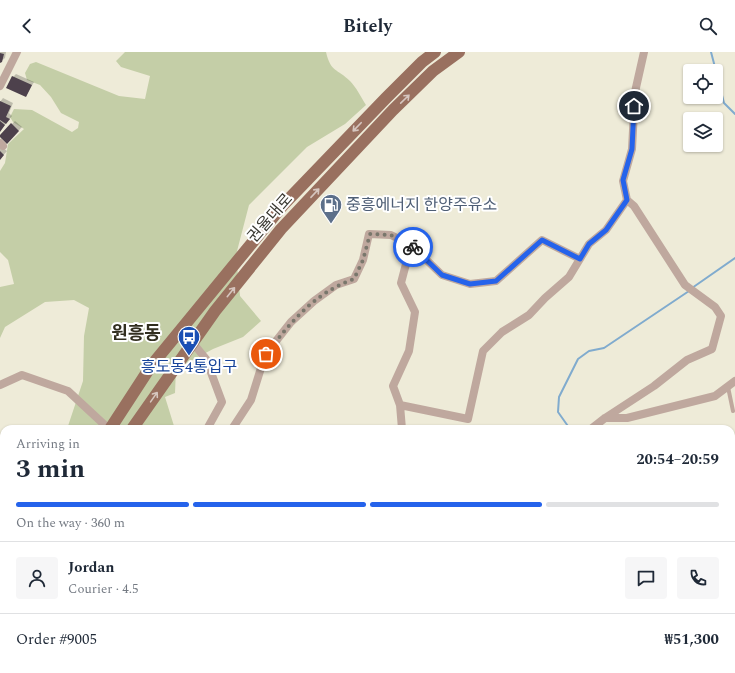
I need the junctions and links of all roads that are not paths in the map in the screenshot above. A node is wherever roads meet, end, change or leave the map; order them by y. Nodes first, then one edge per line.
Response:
1 (16, 52) edge
2 (435, 52) edge
3 (459, 52) edge
4 (644, 52) edge
5 (4, 69) edge
6 (0, 86) edge
7 (627, 200) junction
8 (411, 245) junction
9 (580, 259) junction
10 (192, 342) junction
11 (732, 384) edge
12 (0, 385) edge
13 (400, 405) junction
14 (733, 411) dead end
15 (605, 418) junction
16 (105, 425) edge
17 (112, 425) edge
18 (135, 425) edge
19 (208, 425) edge
20 (235, 425) edge
21 (402, 425) edge
22 (596, 425) edge

1 - 5 street
2 -> 17 main road, 권율대로
10 -> 3 main road, 권율대로
4 - 7 street
5 - 6 street
7 - 9 street
7 - 15 street
8 - 9 street
8 - 13 street
8 - 20 street
9 - 13 street
18 -> 10 main road, 권율대로
10 - 19 street
11 - 14 lane
11 - 15 street
12 - 16 street
13 - 21 street
15 - 22 street

